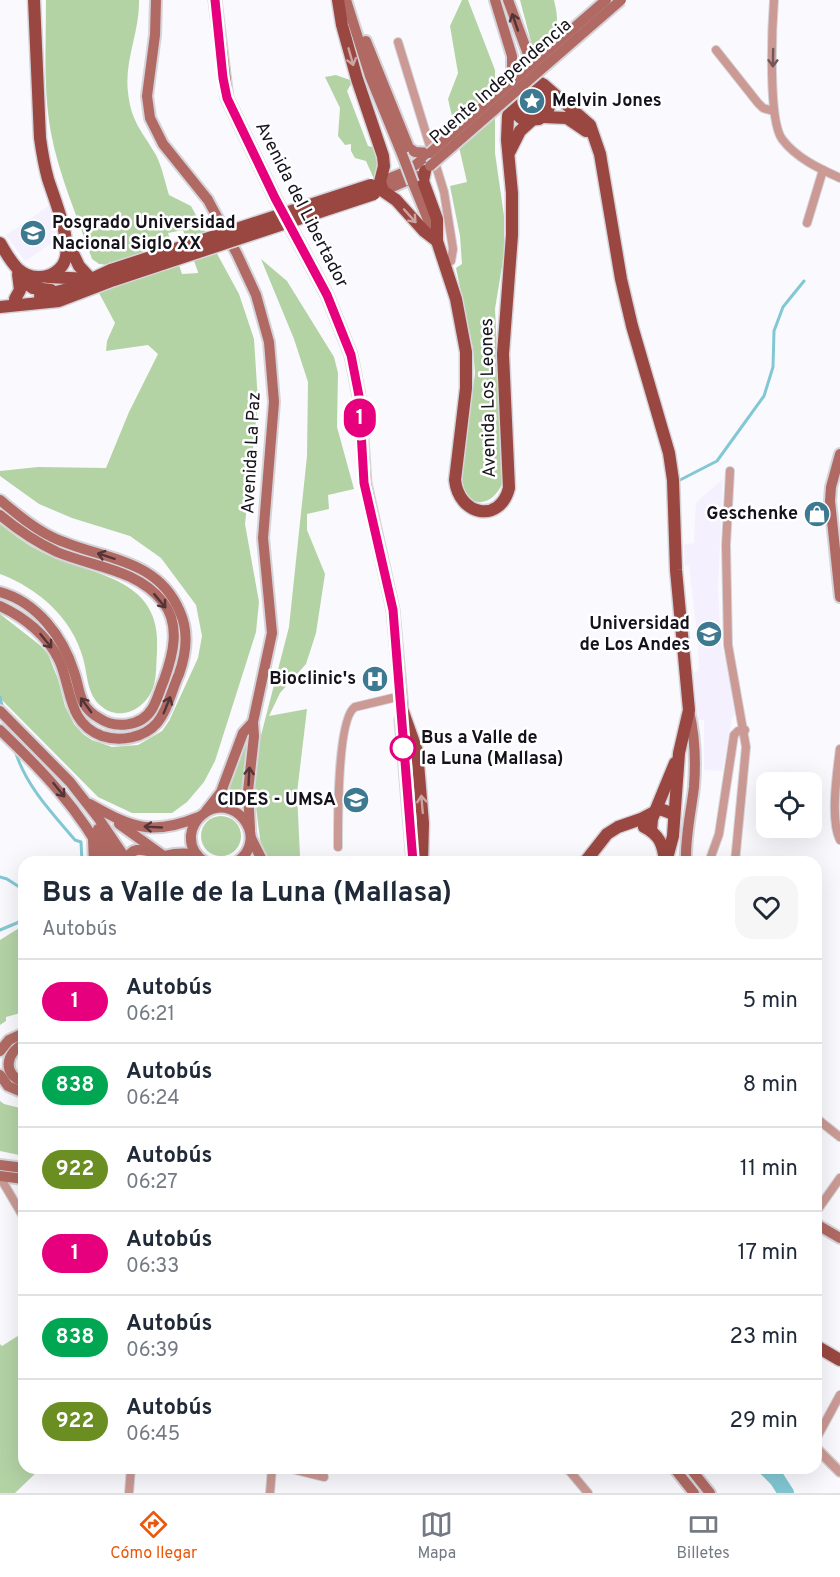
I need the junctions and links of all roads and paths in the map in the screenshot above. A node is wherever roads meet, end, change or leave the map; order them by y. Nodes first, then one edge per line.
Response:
1 (34, 0) edge
2 (156, 0) edge
3 (215, 0) edge
4 (338, 0) edge
5 (346, 0) edge
6 (495, 0) edge
7 (508, 0) edge
8 (606, 0) edge
9 (621, 0) edge
10 (774, 0) edge
11 (352, 21) junction
12 (398, 42) dead end
13 (716, 50) dead end
14 (542, 85) junction
15 (512, 100) junction
16 (773, 111) junction
17 (537, 119) junction
18 (594, 137) junction
19 (509, 152) junction
20 (430, 153) junction
21 (427, 169) junction
22 (823, 170) junction
23 (840, 178) edge
24 (377, 188) junction
25 (807, 223) dead end
26 (64, 231) junction
27 (437, 241) junction
28 (0, 243) edge
29 (445, 263) junction
30 (18, 274) junction
31 (45, 277) junction
32 (93, 284) junction
33 (72, 288) junction
34 (0, 300) edge
35 (14, 301) junction
36 (0, 307) edge
37 (840, 454) edge
38 (730, 471) dead end
39 (0, 500) edge
40 (0, 515) edge
41 (0, 592) edge
42 (840, 597) edge
43 (0, 606) edge
44 (400, 696) junction
45 (402, 709) junction
46 (689, 710) junction
47 (0, 711) edge
48 (253, 722) junction
49 (745, 730) junction
50 (3, 732) edge
51 (840, 749) edge
52 (679, 753) junction
53 (83, 800) junction
54 (656, 810) junction
55 (108, 814) junction
56 (203, 814) junction
57 (675, 818) junction
58 (629, 824) junction
59 (651, 831) junction
60 (250, 834) junction
61 (93, 836) junction
62 (840, 840) edge
63 (338, 847) dead end
64 (94, 856) edge
65 (104, 856) edge
66 (120, 856) edge
67 (128, 856) edge
68 (158, 856) edge
69 (163, 856) edge
70 (176, 856) edge
71 (193, 856) edge
72 (200, 856) edge
73 (243, 856) edge
74 (260, 856) edge
75 (412, 856) edge
76 (422, 856) edge
77 (590, 856) edge
78 (665, 856) edge
79 (668, 856) edge
80 (687, 856) edge
81 (711, 856) edge
82 (736, 856) edge
83 (18, 1036) edge
84 (18, 1047) edge
85 (0, 1051) edge
86 (4, 1064) edge
87 (0, 1075) edge
88 (18, 1079) edge
89 (18, 1090) edge
90 (822, 1124) edge
91 (840, 1137) edge
92 (18, 1169) edge
93 (1, 1172) edge
94 (18, 1177) edge
95 (840, 1178) edge
96 (4, 1191) edge
97 (822, 1204) edge
98 (18, 1210) edge
99 (822, 1228) edge
100 (840, 1238) edge
101 (822, 1350) edge
102 (840, 1360) edge
103 (840, 1395) edge
104 (822, 1428) edge
105 (822, 1454) edge
106 (840, 1472) edge
107 (131, 1474) edge
108 (272, 1474) edge
109 (312, 1474) edge
110 (572, 1474) edge
111 (679, 1474) edge
112 (695, 1474) edge
113 (324, 1477) dead end
114 (588, 1492) edge
115 (129, 1493) edge
116 (270, 1493) edge
117 (694, 1493) edge
118 (710, 1493) edge

1 - 26 main road
2 - 48 main road, Avenida La Paz
3 - 44 main road, Avenida del Libertador
4 -> 24 main road
5 - 11 main road, Avenida Los Leones
6 - 15 main road
14 -> 7 main road
8 - 20 main road, Puente Independencia, bridge
9 - 21 main road, Puente Independencia, bridge
10 -> 16 street
11 - 20 main road
11 - 27 main road, Avenida Los Leones, bridge
12 - 29 street
13 - 16 street
14 - 15 main road
14 - 17 main road
14 - 18 main road
15 - 17 main road
15 - 19 main road, Avenida Los Leones
16 - 22 street
17 - 18 main road
17 - 19 main road
18 - 46 main road
19 - 29 main road, Avenida Los Leones
20 - 24 main road, Puente Independencia
21 - 24 main road, Puente Independencia
21 - 27 main road
22 - 23 street
22 - 25 street
24 -> 27 main road
24 - 32 main road, bridge
26 - 31 main road
26 - 32 main road
27 - 29 main road, Avenida Los Leones
28 - 30 main road
30 - 31 main road
30 - 33 main road
30 - 35 main road
31 - 32 main road
32 - 33 main road
32 - 35 main road
33 - 35 main road
34 - 35 main road
35 - 36 main road
37 - 42 main road
38 - 49 street
43 -> 39 main road
40 -> 41 main road
44 - 45 main road, Avenida del Libertador
44 - 63 street
45 - 75 main road, Avenida del Libertador
76 -> 45 main road, Avenida del Libertador
46 - 52 main road
46 - 80 main road
47 - 53 main road
48 - 56 main road, Avenida La Paz
60 -> 48 main road, Avenida La Paz
49 - 81 street
49 - 82 street
50 -> 61 main road
51 - 62 street
52 - 54 main road
52 - 57 main road
53 - 55 main road
53 - 66 main road
54 - 57 main road
54 - 58 main road
54 - 59 main road
56 -> 55 main road
55 - 69 main road
56 - 60 main road
56 - 72 main road
57 - 79 main road
58 - 59 main road
58 - 77 main road
59 - 78 main road
60 - 73 main road
60 - 74 main road
61 - 64 main road
61 - 65 main road
67 - 68 main road
70 - 71 main road
83 - 85 main road
84 - 86 main road
86 - 88 main road
87 - 89 main road
90 - 91 street
92 - 93 main road
93 - 94 main road
93 - 96 street
95 - 97 street
96 - 98 street
99 - 100 main road
101 - 102 main road
103 - 104 street
105 - 106 street
107 - 115 street
108 - 116 street
109 - 113 street
110 - 114 street
111 - 117 main road
112 - 118 main road

